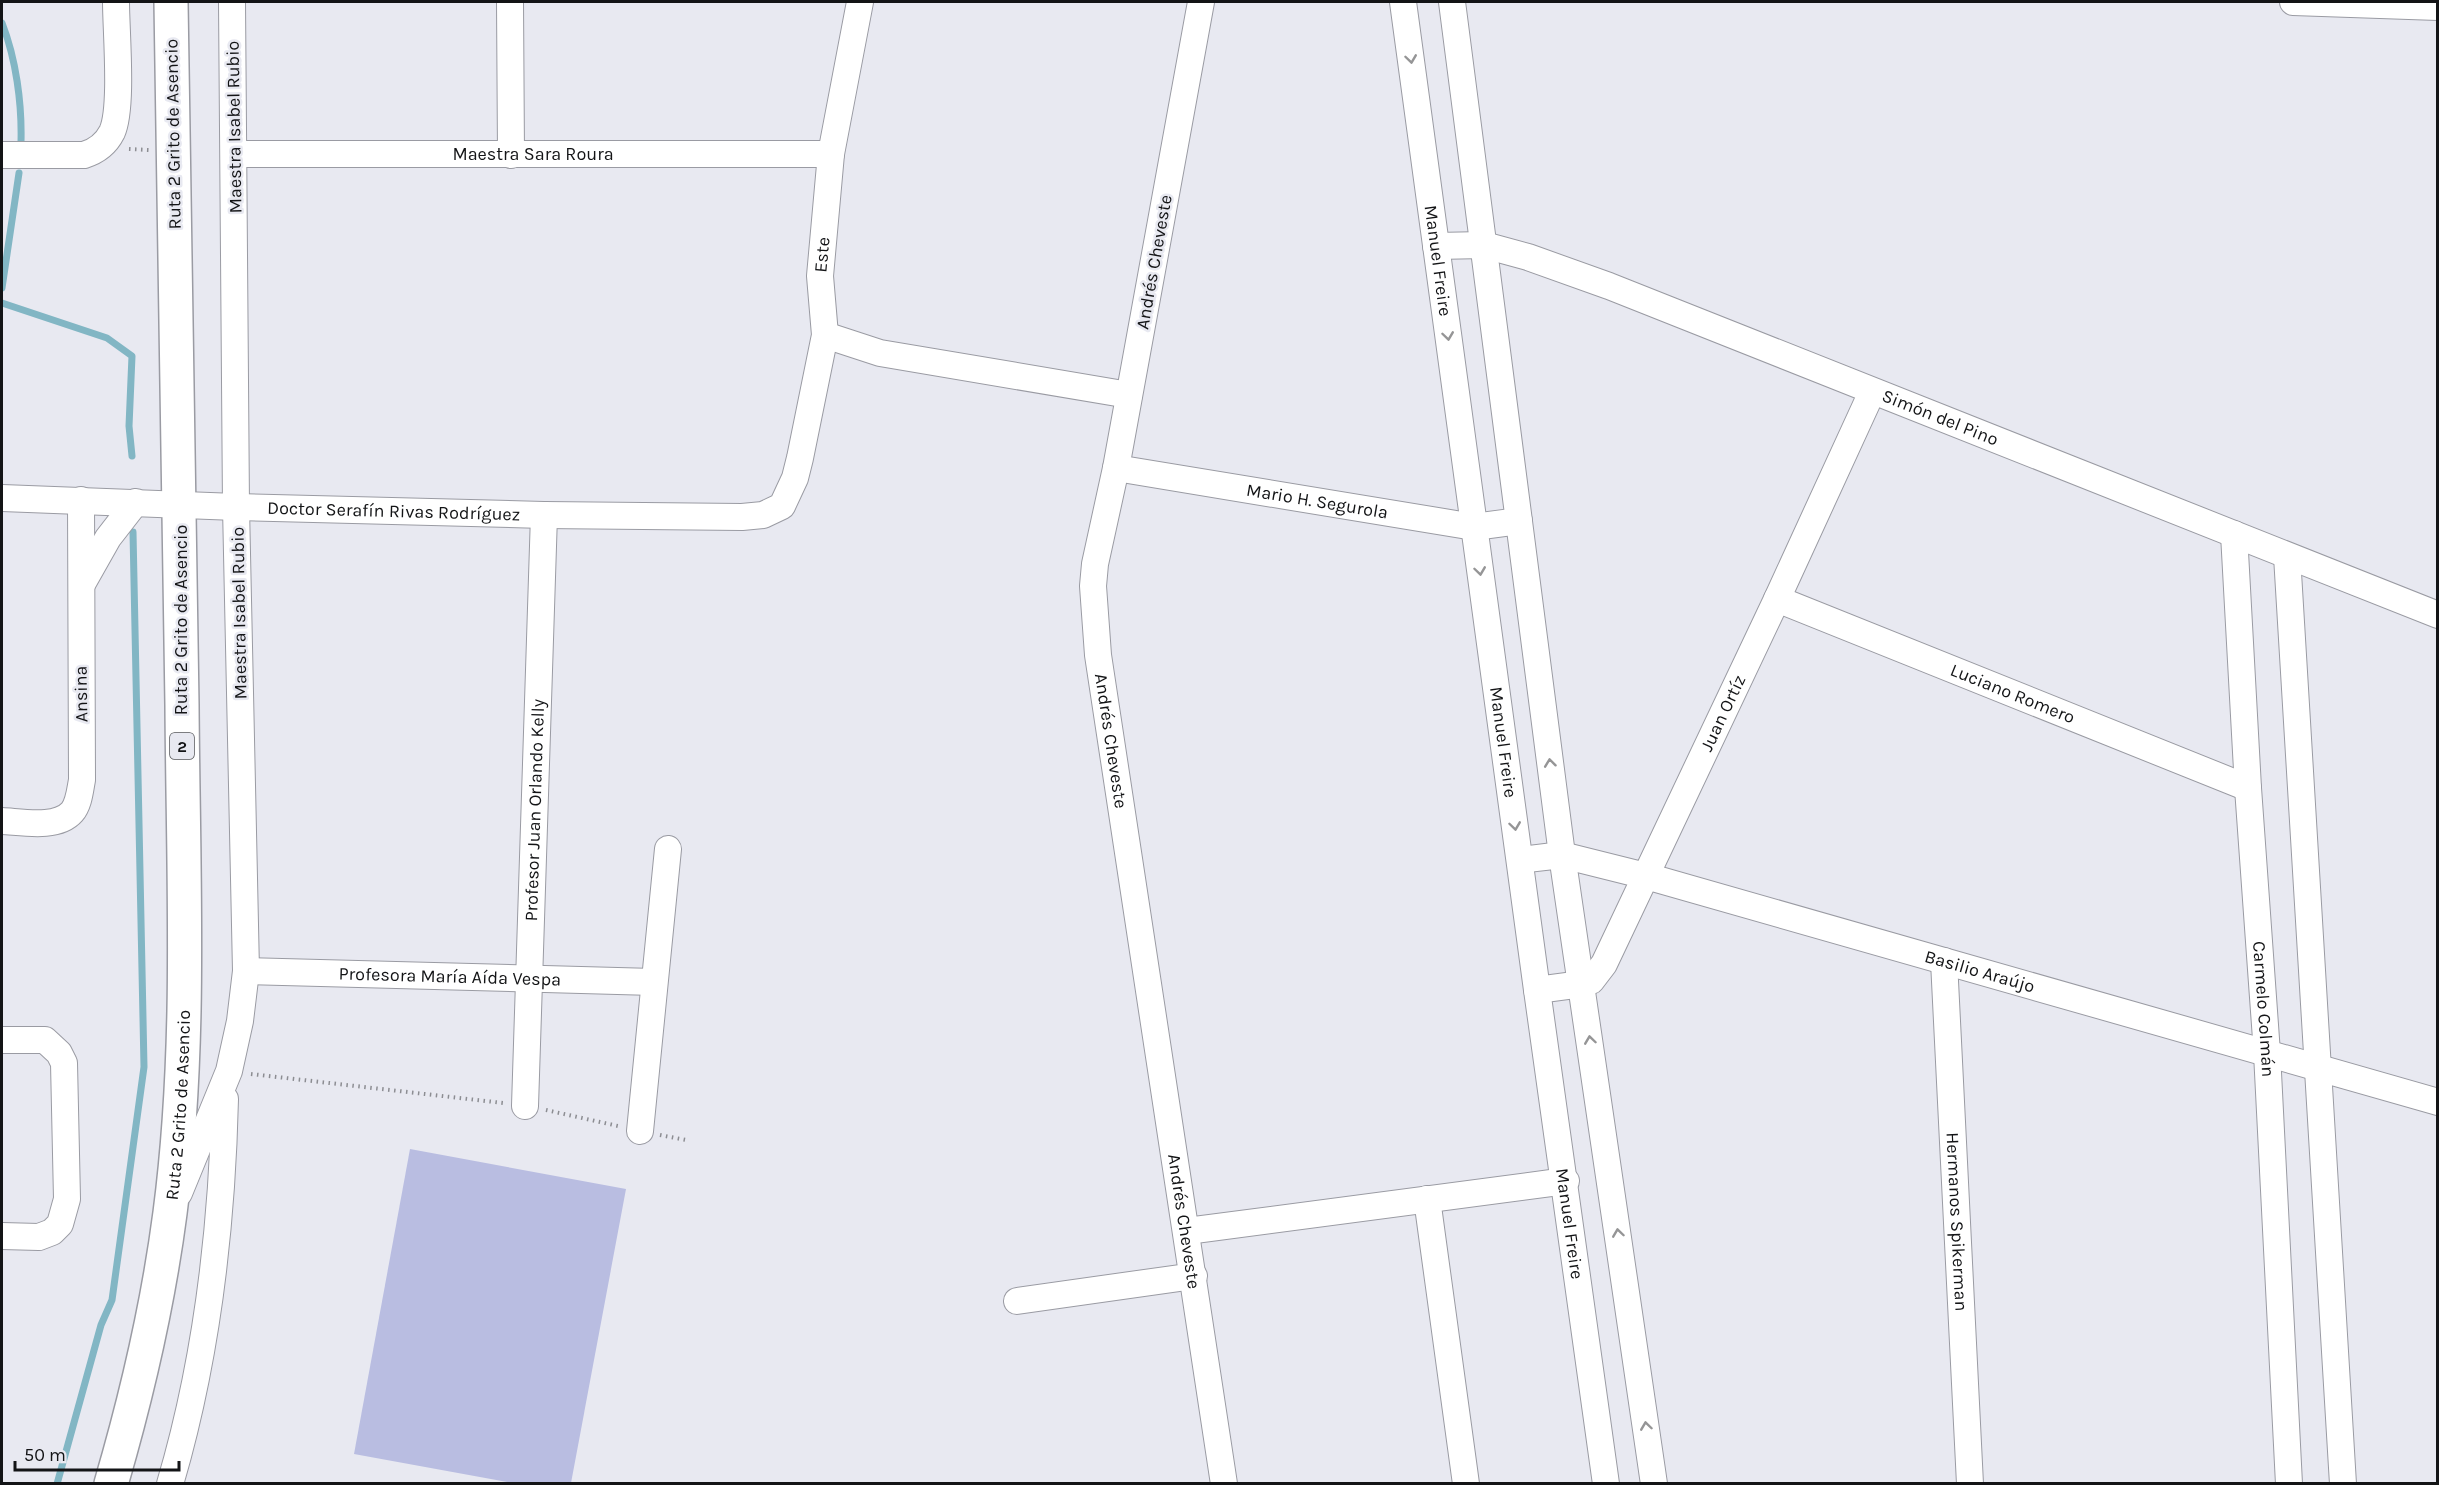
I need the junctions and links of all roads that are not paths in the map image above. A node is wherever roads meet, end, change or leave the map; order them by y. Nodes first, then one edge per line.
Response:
1 (116, 2) edge
2 (171, 2) edge
3 (232, 2) edge
4 (510, 2) edge
5 (860, 2) edge
6 (1201, 2) edge
7 (1403, 2) edge
8 (1452, 2) edge
9 (2293, 2) edge
10 (2362, 3) edge
11 (2438, 7) edge
12 (235, 154) junction
13 (831, 154) junction
14 (2, 155) edge
15 (511, 155) junction
16 (1484, 245) junction
17 (1436, 246) junction
18 (825, 335) junction
19 (1872, 392) junction
20 (1129, 395) junction
21 (1116, 468) junction
22 (2, 498) edge
23 (81, 500) junction
24 (136, 502) junction
25 (180, 504) junction
26 (782, 506) joint
27 (237, 507) junction
28 (544, 515) junction
29 (1519, 521) junction
30 (1474, 527) junction
31 (2234, 534) junction
32 (2287, 556) junction
33 (80, 587) junction
34 (1777, 599) junction
35 (2438, 615) edge
36 (2248, 788) junction
37 (2, 821) edge
38 (668, 849) dead end
39 (1562, 855) junction
40 (1520, 860) junction
41 (1646, 876) junction
42 (1944, 961) junction
43 (246, 971) junction
44 (530, 980) junction
45 (654, 982) junction
46 (1582, 984) junction
47 (1537, 990) junction
48 (2, 1040) edge
49 (2267, 1053) junction
50 (2319, 1069) junction
51 (227, 1076) junction
52 (2438, 1102) edge
53 (525, 1106) road end
54 (640, 1131) road end
55 (1566, 1181) junction
56 (1426, 1199) junction
57 (170, 1212) junction
58 (1187, 1231) junction
59 (2, 1236) edge
60 (1194, 1276) junction
61 (1017, 1301) dead end
62 (111, 1484) edge
63 (170, 1484) edge
64 (1224, 1484) edge
65 (1466, 1484) edge
66 (1606, 1484) edge
67 (1654, 1484) edge
68 (1970, 1484) edge
69 (2289, 1484) edge
70 (2343, 1484) edge

1 - 14 street
2 - 25 highway, Ruta 2 Grito de Asencio / 2
3 - 12 street, Maestra Isabel Rubio
4 - 15 street
5 - 13 street, Este
6 - 20 street, Andrés Cheveste
7 -> 17 street, Manuel Freire
8 - 16 street
9 - 10 street
10 - 11 street
12 - 15 street, Maestra Sara Roura
12 - 27 street, Maestra Isabel Rubio
13 - 15 street, Maestra Sara Roura
13 - 18 street, Este
16 - 17 street, Simón del Pino
16 - 19 street, Simón del Pino
16 - 29 street
17 -> 30 street, Manuel Freire
18 - 20 street
18 - 26 street, Este
19 - 31 street, Simón del Pino
19 - 34 street, Juan Ortíz
20 - 21 street, Andrés Cheveste
21 - 30 street, Mario H. Segurola
21 - 58 street, Andrés Cheveste
22 - 23 street, Doctor Serafín Rivas Rodríguez
23 - 24 street, Doctor Serafín Rivas Rodríguez
23 - 33 street, Ansina
24 - 25 street, Doctor Serafín Rivas Rodríguez
24 - 33 street
25 - 27 street, Doctor Serafín Rivas Rodríguez
25 - 57 highway, Ruta 2 Grito de Asencio / 2
26 - 28 street, Doctor Serafín Rivas Rodríguez
27 - 28 street, Doctor Serafín Rivas Rodríguez
27 - 43 street, Maestra Isabel Rubio
28 - 44 street, Profesor Juan Orlando Kelly
29 - 30 street, Mario H. Segurola
39 -> 29 street
30 -> 40 street, Manuel Freire
31 - 32 street, Simón del Pino
31 - 36 street, Carmelo Colmán
32 - 35 street, Simón del Pino
32 - 50 street
33 - 37 street, Ansina
34 - 36 street, Luciano Romero
34 - 41 street, Juan Ortíz
36 - 49 street, Carmelo Colmán
38 - 45 street
39 - 40 street, Basilio Araújo
39 - 41 street, Basilio Araújo
39 - 46 street
40 - 47 street, Manuel Freire
41 - 42 street, Basilio Araújo
41 - 46 street, Juan Ortíz
42 - 49 street, Basilio Araújo
42 - 68 street, Hermanos Spikerman
43 - 44 street, Profesora María Aída Vespa
43 - 51 street, Maestra Isabel Rubio
44 - 45 street, Profesora María Aída Vespa
44 - 53 street, Profesor Juan Orlando Kelly
45 - 54 street
46 - 47 street
67 -> 46 street
47 - 55 street, Manuel Freire
48 - 59 street
49 - 50 street, Basilio Araújo
49 - 69 street, Carmelo Colmán
50 - 52 street, Basilio Araújo
50 - 70 street
51 - 57 street, Maestra Isabel Rubio
51 - 63 street
55 - 56 street
55 - 66 street, Manuel Freire
56 - 58 street
56 - 65 street
57 - 62 highway, Ruta 2 Grito de Asencio / 2
58 - 60 street, Andrés Cheveste
60 - 61 street
60 - 64 street, Andrés Cheveste

